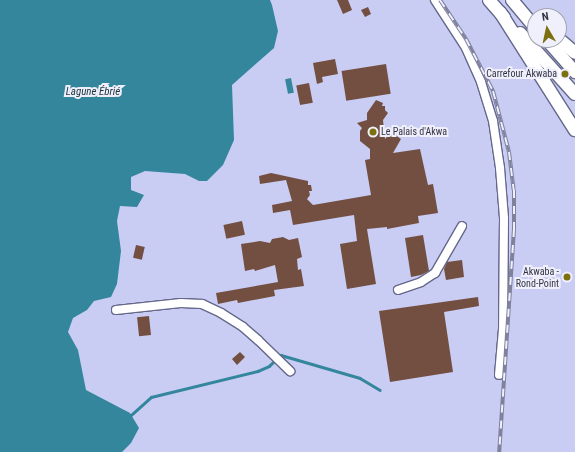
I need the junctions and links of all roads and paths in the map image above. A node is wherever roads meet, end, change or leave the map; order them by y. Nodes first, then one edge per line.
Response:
1 (435, 0) edge
2 (489, 0) edge
3 (513, 1) edge
4 (500, 12) junction
5 (527, 12) edge
6 (527, 18) edge
7 (567, 46) edge
8 (554, 48) edge
9 (575, 53) edge
10 (575, 72) edge
11 (575, 94) edge
12 (575, 130) edge
13 (462, 226) dead end
14 (398, 290) dead end
15 (116, 310) dead end
16 (290, 371) dead end
17 (499, 375) dead end

1 - 17 street
2 - 4 highway
3 - 5 highway
3 - 6 highway
4 - 11 highway
4 - 12 highway
7 - 9 highway
8 - 10 highway
13 - 14 street
15 - 16 street

